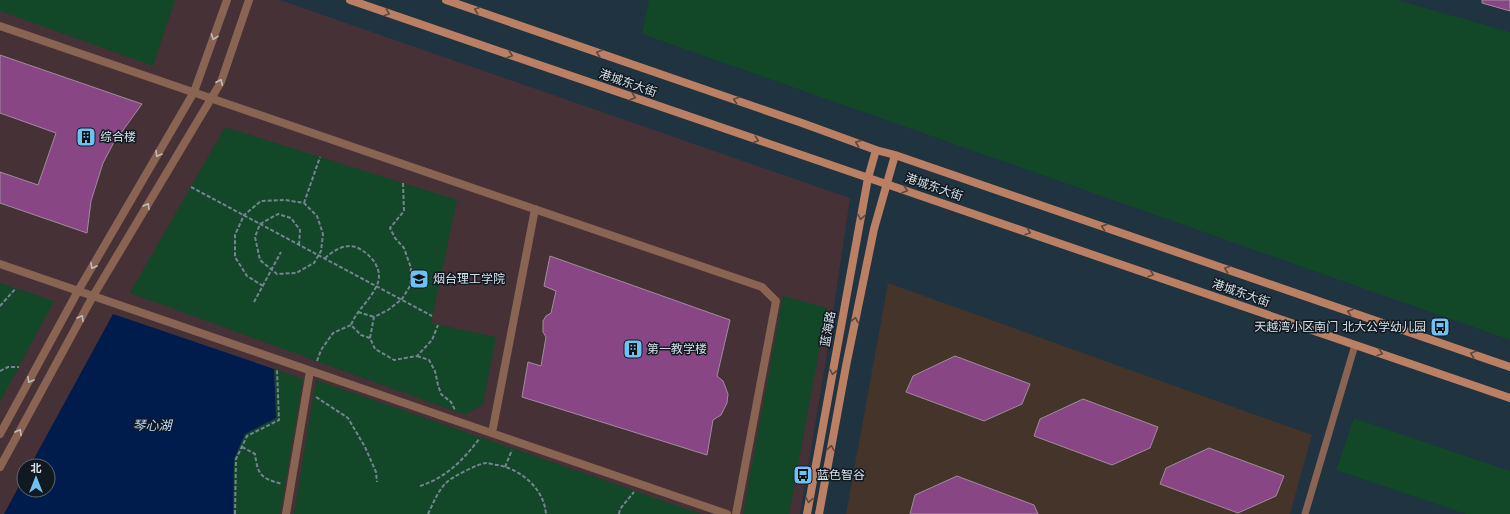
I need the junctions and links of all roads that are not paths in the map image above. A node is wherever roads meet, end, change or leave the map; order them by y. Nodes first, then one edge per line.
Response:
1 (227, 0) edge
2 (250, 0) edge
3 (350, 0) edge
4 (446, 0) edge
5 (0, 26) edge
6 (194, 92) junction
7 (212, 98) junction
8 (876, 150) junction
9 (895, 155) junction
10 (868, 178) junction
11 (888, 184) junction
12 (535, 209) junction
13 (0, 264) edge
14 (78, 291) junction
15 (93, 296) junction
16 (1354, 345) junction
17 (1510, 367) edge
18 (310, 371) junction
19 (1510, 398) edge
20 (492, 433) junction
21 (0, 434) edge
22 (0, 467) edge
23 (286, 514) edge
24 (727, 514) edge
25 (736, 514) edge
26 (807, 514) edge
27 (819, 514) edge
28 (1305, 514) edge

1 -> 6 street
7 -> 2 street
3 -> 10 main road, 港城东大街
8 -> 4 main road, 港城东大街
5 - 6 street
6 - 7 street
6 -> 14 street
7 - 12 street
15 -> 7 street
8 - 9 main road, 港城东大街
8 - 10 main road, 蓝海路
9 - 11 main road, 蓝海路
17 -> 9 main road, 港城东大街
10 - 11 main road, 港城东大街
10 -> 26 main road, 蓝海路
11 -> 16 main road, 港城东大街
27 -> 11 main road, 蓝海路
12 - 20 street
12 - 25 street
13 - 14 street
14 - 15 street
14 -> 21 street
15 - 18 street
22 -> 15 street
16 -> 19 main road, 港城东大街
16 - 28 lane
18 - 20 street
18 - 23 street
20 - 24 street

